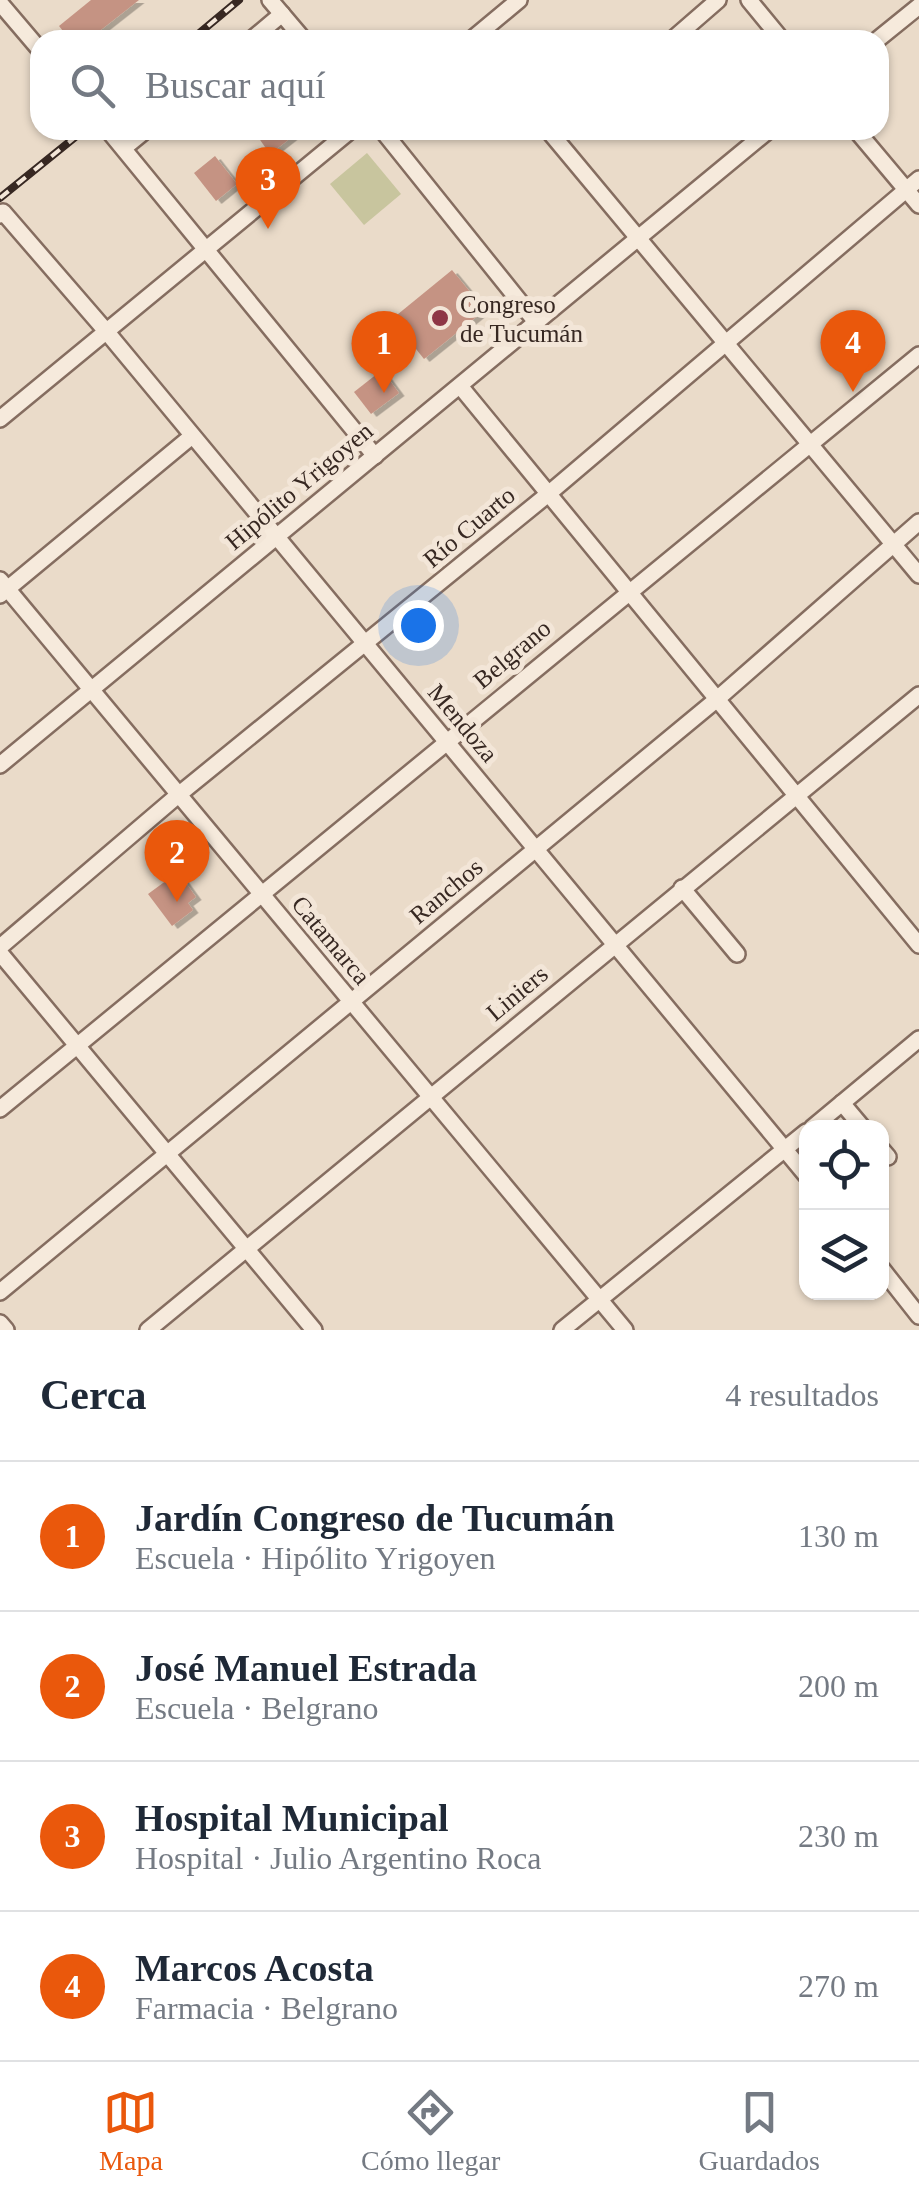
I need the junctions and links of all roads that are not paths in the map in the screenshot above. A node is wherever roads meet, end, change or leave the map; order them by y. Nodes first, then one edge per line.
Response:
1 (270, 0) edge
2 (519, 0) edge
3 (718, 0) edge
4 (748, 0) edge
5 (0, 3) edge
6 (919, 6) edge
7 (282, 14) junction
8 (263, 30) edge
9 (296, 30) edge
10 (484, 30) edge
11 (684, 30) edge
12 (774, 30) edge
13 (889, 30) edge
14 (30, 38) edge
15 (117, 140) edge
16 (134, 140) edge
17 (339, 140) edge
18 (390, 140) edge
19 (564, 140) edge
20 (756, 140) edge
21 (866, 140) edge
22 (124, 148) junction
23 (912, 184) edge
24 (919, 206) edge
25 (2, 214) edge
26 (638, 238) junction
27 (206, 248) junction
28 (536, 322) junction
29 (106, 332) junction
30 (725, 342) junction
31 (919, 355) edge
32 (460, 386) junction
33 (0, 420) edge
34 (192, 436) junction
35 (809, 444) junction
36 (374, 456) junction
37 (547, 495) junction
38 (919, 522) edge
39 (276, 538) junction
40 (894, 544) junction
41 (919, 575) edge
42 (2, 588) edge
43 (626, 591) junction
44 (366, 645) junction
45 (91, 690) junction
46 (919, 695) edge
47 (716, 700) junction
48 (446, 741) junction
49 (0, 766) edge
50 (795, 795) junction
51 (176, 796) junction
52 (536, 849) junction
53 (682, 888) junction
54 (261, 894) junction
55 (615, 944) junction
56 (919, 945) edge
57 (0, 950) edge
58 (737, 954) dead end
59 (351, 1002) junction
60 (919, 1039) edge
61 (77, 1046) junction
62 (430, 1097) junction
63 (842, 1103) junction
64 (0, 1109) edge
65 (821, 1120) edge
66 (856, 1120) edge
67 (799, 1138) edge
68 (786, 1149) junction
69 (167, 1154) junction
70 (799, 1166) edge
71 (246, 1249) junction
72 (889, 1278) edge
73 (0, 1292) edge
74 (599, 1299) junction
75 (919, 1316) edge
76 (0, 1323) edge
77 (6, 1330) edge
78 (148, 1330) edge
79 (314, 1330) edge
80 (562, 1330) edge
81 (626, 1330) edge

1 - 7 street
2 - 10 street
3 - 11 street
4 - 12 street
5 - 14 street
6 - 13 street
7 - 8 street
7 - 9 street
15 - 22 street
16 - 22 street
17 - 27 street
18 - 28 street
19 - 26 street
20 - 26 street, Hipólito Yrigoyen
21 - 23 street
22 - 27 street
23 - 24 street
23 - 30 street, Río Cuarto
25 - 29 street, Mendoza
26 - 28 street, Hipólito Yrigoyen
26 - 30 street
27 - 29 street
27 - 36 street
28 - 32 street, Hipólito Yrigoyen
29 - 33 street
29 - 34 street, Mendoza
30 - 35 street
30 - 37 street, Río Cuarto
31 - 35 street, Belgrano
32 - 36 street, Hipólito Yrigoyen
32 - 37 street
34 - 39 street, Mendoza
34 - 42 street
35 - 40 street
35 - 43 street, Belgrano
36 - 39 street, Hipólito Yrigoyen
37 - 43 street
37 - 44 street, Río Cuarto
38 - 40 street, Ranchos
39 - 44 street, Mendoza
39 - 45 street, Hipólito Yrigoyen
40 - 41 street
40 - 47 street, Ranchos
42 - 45 street, Catamarca
43 - 47 street
43 - 48 street, Belgrano
44 - 48 street, Mendoza
44 - 51 street, Río Cuarto
45 - 49 street, Hipólito Yrigoyen
45 - 51 street, Catamarca
46 - 50 street, Liniers
47 - 50 street
47 - 52 street, Ranchos
48 - 52 street, Mendoza
48 - 54 street, Belgrano
50 - 53 street, Liniers
50 - 56 street
51 - 54 street, Catamarca
51 - 57 street, Río Cuarto
52 - 55 street, Mendoza
52 - 59 street, Ranchos
53 - 55 street, Liniers
53 - 58 street
54 - 59 street, Catamarca
54 - 61 street, Belgrano
55 - 62 street, Liniers
55 - 68 street, Mendoza
57 - 61 street
59 - 62 street, Catamarca
59 - 69 street, Ranchos
60 - 63 street
61 - 64 street, Belgrano
61 - 69 street
62 - 71 street, Liniers
62 - 74 street, Catamarca
63 - 65 street
63 - 66 street
67 - 68 street
68 - 70 street, Mendoza
68 - 74 street
69 - 71 street
69 - 73 street, Ranchos
71 - 78 street, Liniers
71 - 79 street
72 - 75 street
74 - 80 street
74 - 81 street, Catamarca
76 - 77 street

